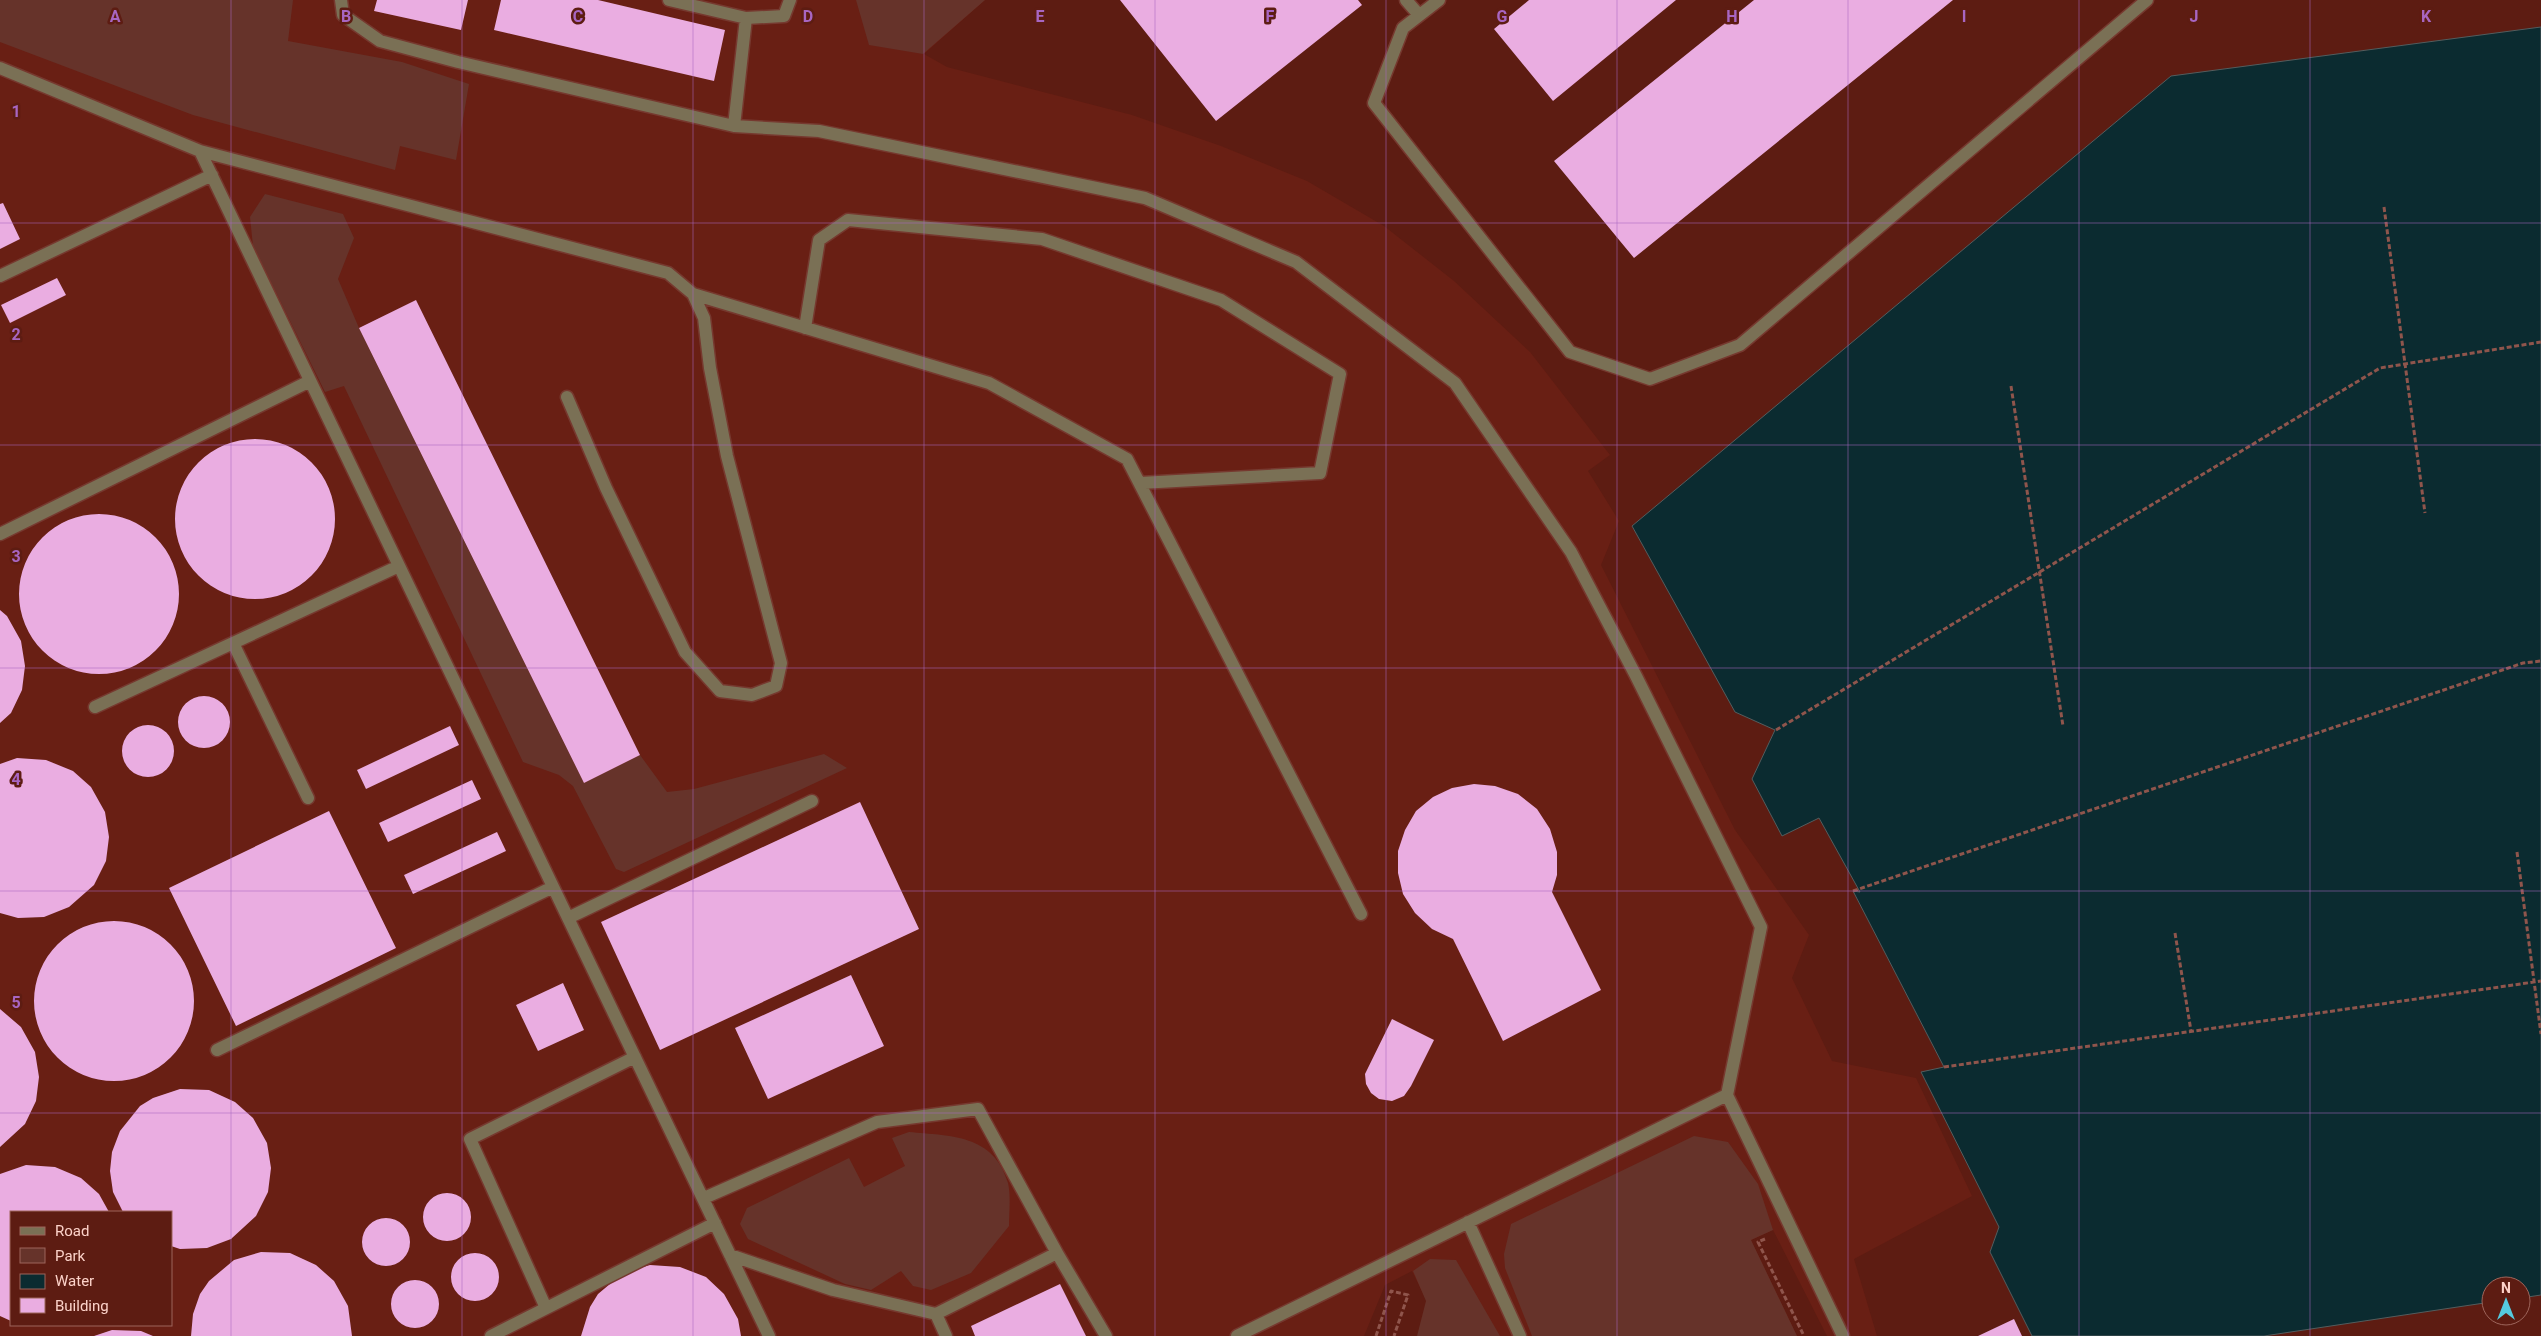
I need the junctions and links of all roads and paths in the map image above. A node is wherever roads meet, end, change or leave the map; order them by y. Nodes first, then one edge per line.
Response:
1 (341, 0) edge
2 (669, 0) edge
3 (790, 0) edge
4 (1406, 0) edge
5 (1439, 0) edge
6 (2147, 0) edge
7 (1419, 15) junction
8 (746, 18) junction
9 (0, 68) edge
10 (734, 126) junction
11 (200, 151) junction
12 (212, 175) junction
13 (2384, 207) dead end
14 (0, 276) edge
15 (693, 294) junction
16 (805, 328) junction
17 (2541, 342) edge
18 (2405, 364) junction
19 (310, 382) junction
20 (2011, 386) dead end
21 (568, 397) dead end
22 (1140, 483) junction
23 (2425, 513) dead end
24 (0, 534) edge
25 (399, 566) junction
26 (2038, 572) junction
27 (234, 643) junction
28 (2541, 661) edge
29 (96, 707) dead end
30 (2063, 726) dead end
31 (1776, 730) dead end
32 (308, 798) dead end
33 (812, 800) dead end
34 (2517, 852) dead end
35 (554, 887) junction
36 (1853, 891) dead end
37 (1361, 914) dead end
38 (568, 918) junction
39 (2175, 933) dead end
40 (2541, 980) edge
41 (2534, 982) junction
42 (2191, 1031) junction
43 (2541, 1034) edge
44 (217, 1050) dead end
45 (635, 1057) junction
46 (1944, 1067) dead end
47 (1727, 1095) junction
48 (704, 1198) junction
49 (1468, 1222) junction
50 (715, 1223) junction
51 (1057, 1253) junction
52 (730, 1255) junction
53 (546, 1308) junction
54 (936, 1314) junction
55 (491, 1336) edge
56 (769, 1336) edge
57 (946, 1336) edge
58 (1106, 1336) edge
59 (1237, 1336) edge
60 (1376, 1336) edge
61 (1394, 1336) edge
62 (1520, 1336) edge
63 (1843, 1336) edge

1 - 10 lane
2 - 8 lane
3 - 8 lane
4 - 7 lane
5 - 7 lane
6 - 7 lane
8 - 10 lane
9 - 11 lane
10 - 47 lane
11 - 12 lane
11 - 15 lane
12 - 14 lane
12 - 19 lane
13 - 18 path
15 - 16 lane
15 - 21 lane
16 - 22 lane
16 - 22 lane
17 - 18 path
18 - 23 path
18 - 26 path
19 - 24 lane
19 - 25 lane
20 - 26 path
22 - 37 lane
25 - 27 lane
25 - 35 lane
26 - 30 path
26 - 31 path
27 - 29 lane
27 - 32 lane
28 - 36 path
33 - 38 lane
34 - 41 path
35 - 38 lane
35 - 44 lane
38 - 45 lane
39 - 42 path
40 - 41 path
41 - 42 path
41 - 43 path
42 - 46 path
45 - 48 lane
45 - 53 lane
47 - 49 lane
47 - 63 lane
48 - 50 lane
48 - 51 lane
49 - 59 lane
49 - 62 lane
50 - 52 lane
50 - 53 lane
51 - 54 lane
51 - 58 lane
52 - 54 lane
52 - 56 lane
53 - 55 lane
54 - 57 lane
60 - 61 path

